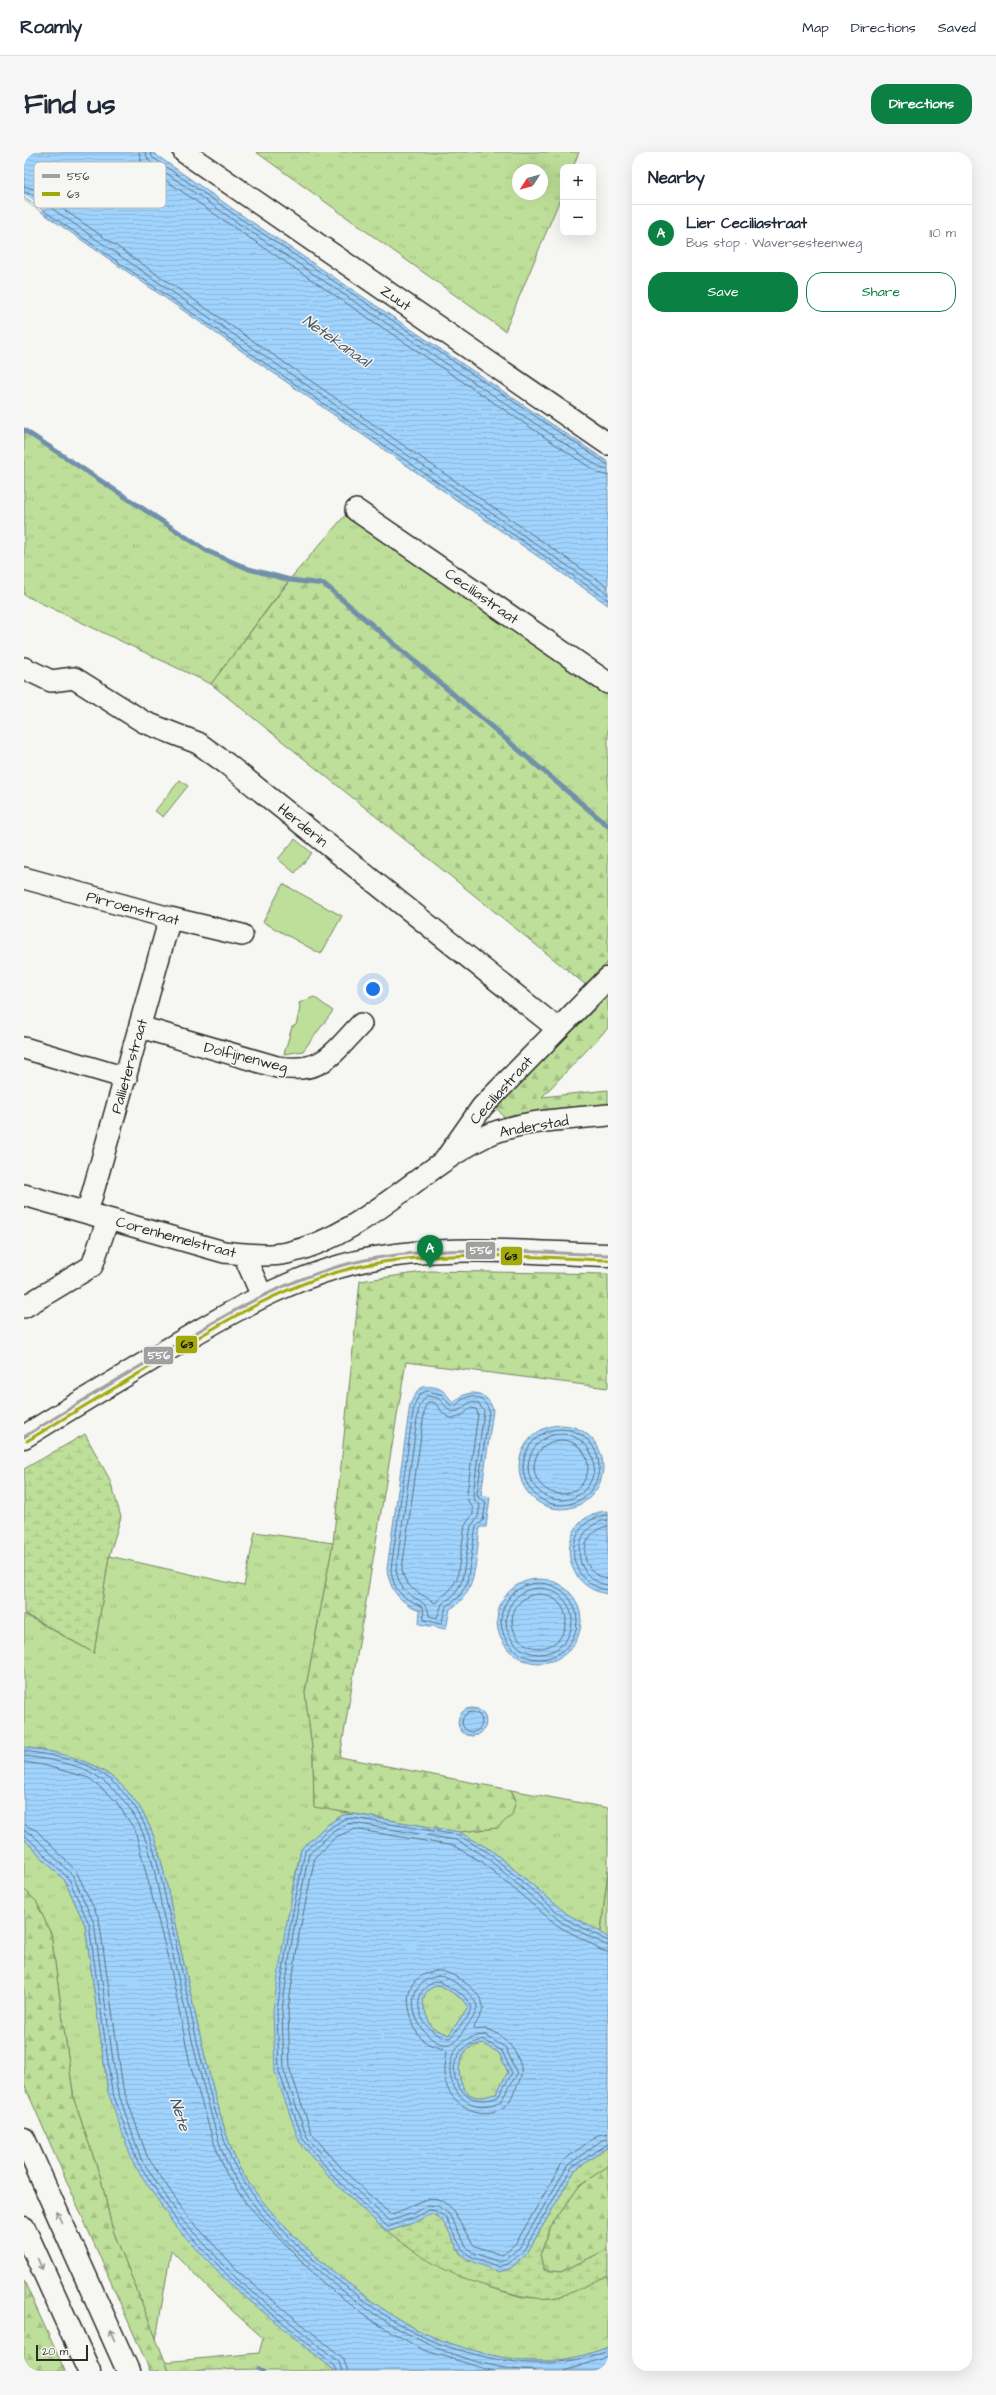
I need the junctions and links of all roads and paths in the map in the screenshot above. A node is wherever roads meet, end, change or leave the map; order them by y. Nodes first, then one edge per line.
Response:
1 (184, 152) edge
2 (608, 444) edge
3 (356, 510) dead end
4 (24, 668) edge
5 (608, 683) edge
6 (24, 878) edge
7 (170, 918) junction
8 (242, 935) dead end
9 (608, 978) edge
10 (361, 1024) dead end
11 (140, 1027) junction
12 (558, 1029) junction
13 (24, 1048) edge
14 (126, 1078) junction
15 (608, 1115) edge
16 (443, 1162) junction
17 (24, 1195) edge
18 (373, 1212) joint
19 (87, 1213) junction
20 (108, 1219) junction
21 (244, 1254) junction
22 (608, 1255) edge
23 (262, 1296) junction
24 (24, 1307) edge
25 (24, 1437) edge
26 (24, 2139) edge
27 (24, 2228) edge
28 (88, 2371) edge
29 (128, 2371) edge

1 - 2 street, Zuut
3 - 5 street, Ceciliastraat
4 - 12 street, Herderin
6 - 7 street, Pirroenstraat
7 - 8 street, Pirroenstraat
7 - 11 street, Pallieterstraat
9 - 12 street, Ceciliastraat
10 - 11 street, Dolfijnenweg
11 - 14 street, Pallieterstraat
12 - 16 street, Ceciliastraat
13 - 14 street
14 - 19 street, Pallieterstraat
15 - 16 street, Anderstad
16 - 18 street, Ceciliastraat
17 - 19 street, Corenhemelstraat
18 - 21 street, Corenhemelstraat
19 - 20 street, Corenhemelstraat
20 - 21 street, Corenhemelstraat
20 - 24 street, Corenhemelstraat
21 - 23 street, Corenhemelstraat
22 - 23 main road
23 - 25 main road
29 -> 26 main road
27 -> 28 main road

